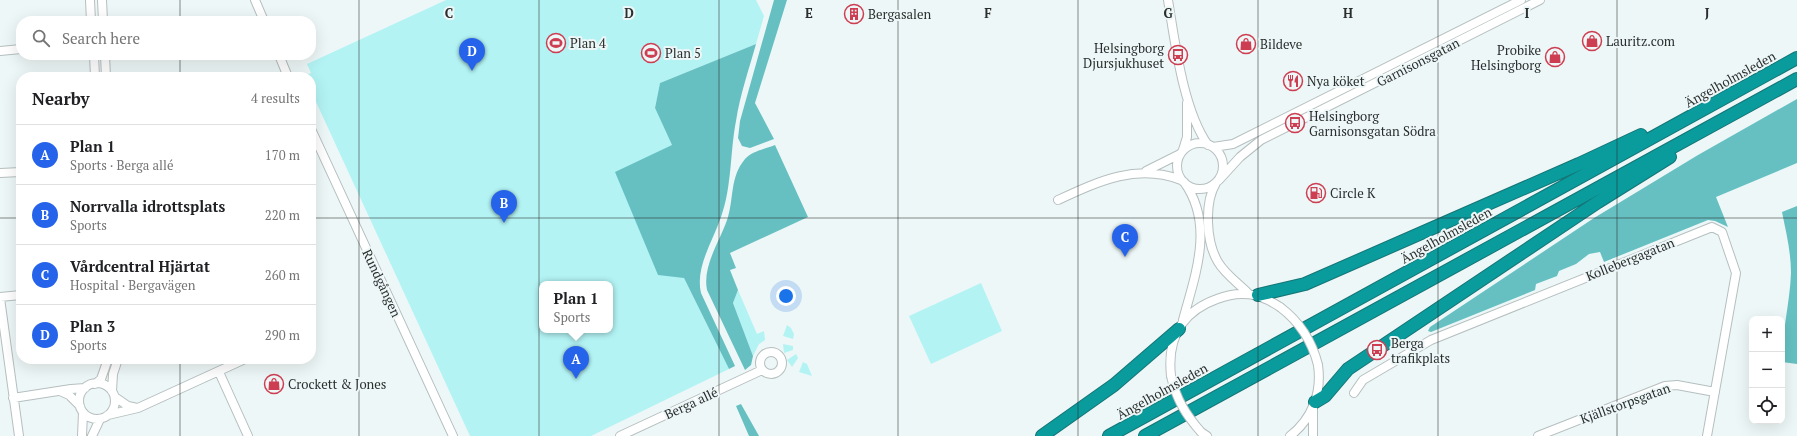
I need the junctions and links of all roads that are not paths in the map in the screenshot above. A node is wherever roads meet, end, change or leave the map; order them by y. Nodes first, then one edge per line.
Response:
1 (90, 0) edge
2 (102, 0) edge
3 (255, 0) edge
4 (1168, 0) edge
5 (1521, 0) edge
6 (1540, 0) edge
7 (92, 16) edge
8 (103, 16) edge
9 (262, 16) edge
10 (16, 49) edge
11 (0, 51) edge
12 (1797, 58) edge
13 (94, 60) edge
14 (105, 60) edge
15 (281, 60) edge
16 (95, 72) edge
17 (106, 72) edge
18 (286, 72) edge
19 (1797, 79) edge
20 (1186, 94) junction
21 (1748, 106) junction
22 (1689, 118) junction
23 (316, 140) edge
24 (1210, 146) junction
25 (1182, 152) junction
26 (16, 172) edge
27 (0, 173) edge
28 (1144, 173) junction
29 (1183, 181) junction
30 (1217, 181) junction
31 (1058, 200) dead end
32 (1253, 294) junction
33 (16, 296) edge
34 (0, 298) edge
35 (1181, 326) junction
36 (107, 364) edge
37 (116, 364) edge
38 (235, 364) edge
39 (762, 370) dead end
40 (219, 372) junction
41 (95, 384) junction
42 (85, 388) junction
43 (60, 391) junction
44 (1715, 392) junction
45 (1354, 393) dead end
46 (113, 394) junction
47 (13, 398) junction
48 (1314, 404) junction
49 (138, 408) junction
50 (81, 409) junction
51 (108, 415) junction
52 (100, 419) junction
53 (1204, 434) edge
54 (19, 436) edge
55 (82, 436) edge
56 (92, 436) edge
57 (248, 436) edge
58 (453, 436) edge
59 (620, 436) edge
60 (1042, 436) edge
61 (1109, 436) edge
62 (1145, 436) edge
63 (1290, 436) edge
64 (1314, 436) edge
65 (1538, 436) edge
66 (1707, 436) edge

1 - 7 street
2 - 8 street
3 - 9 street
4 - 20 street
5 - 24 street, Garnisonsgatan
6 - 30 street, Garnisonsgatan
10 - 11 street
12 - 22 highway, Ängelholmsleden
13 - 16 street
14 - 17 street
15 - 18 street
19 - 21 highway
20 - 24 street
20 - 25 street
21 - 48 highway
21 - 62 highway
22 - 32 highway
22 - 61 highway, Ängelholmsleden
23 - 58 street, Rundgången
24 - 25 street
24 - 30 street
25 - 28 street
25 - 29 street
26 - 27 street
28 - 29 street
28 - 31 street
29 - 30 street
29 - 35 street
30 - 32 street
32 - 35 street
32 - 48 street, bridge
33 - 34 street
34 - 47 street
35 - 53 street, bridge
35 - 60 highway
36 - 41 street
37 - 46 street
38 - 40 street
39 - 59 street, Berga allé
40 - 49 street
40 - 57 street
41 - 42 street
41 - 46 street
42 - 43 street
42 - 50 street
43 - 47 street
43 - 50 street
44 - 45 street, Kollebergagatan
44 - 65 street, Kjällstorpsgatan
44 - 66 street, Kollebergagatan
46 - 49 street
46 - 51 street
47 - 54 street
48 - 63 street
48 - 64 street
49 - 51 street
50 - 52 street
50 - 55 street
51 - 52 street
52 - 56 street

